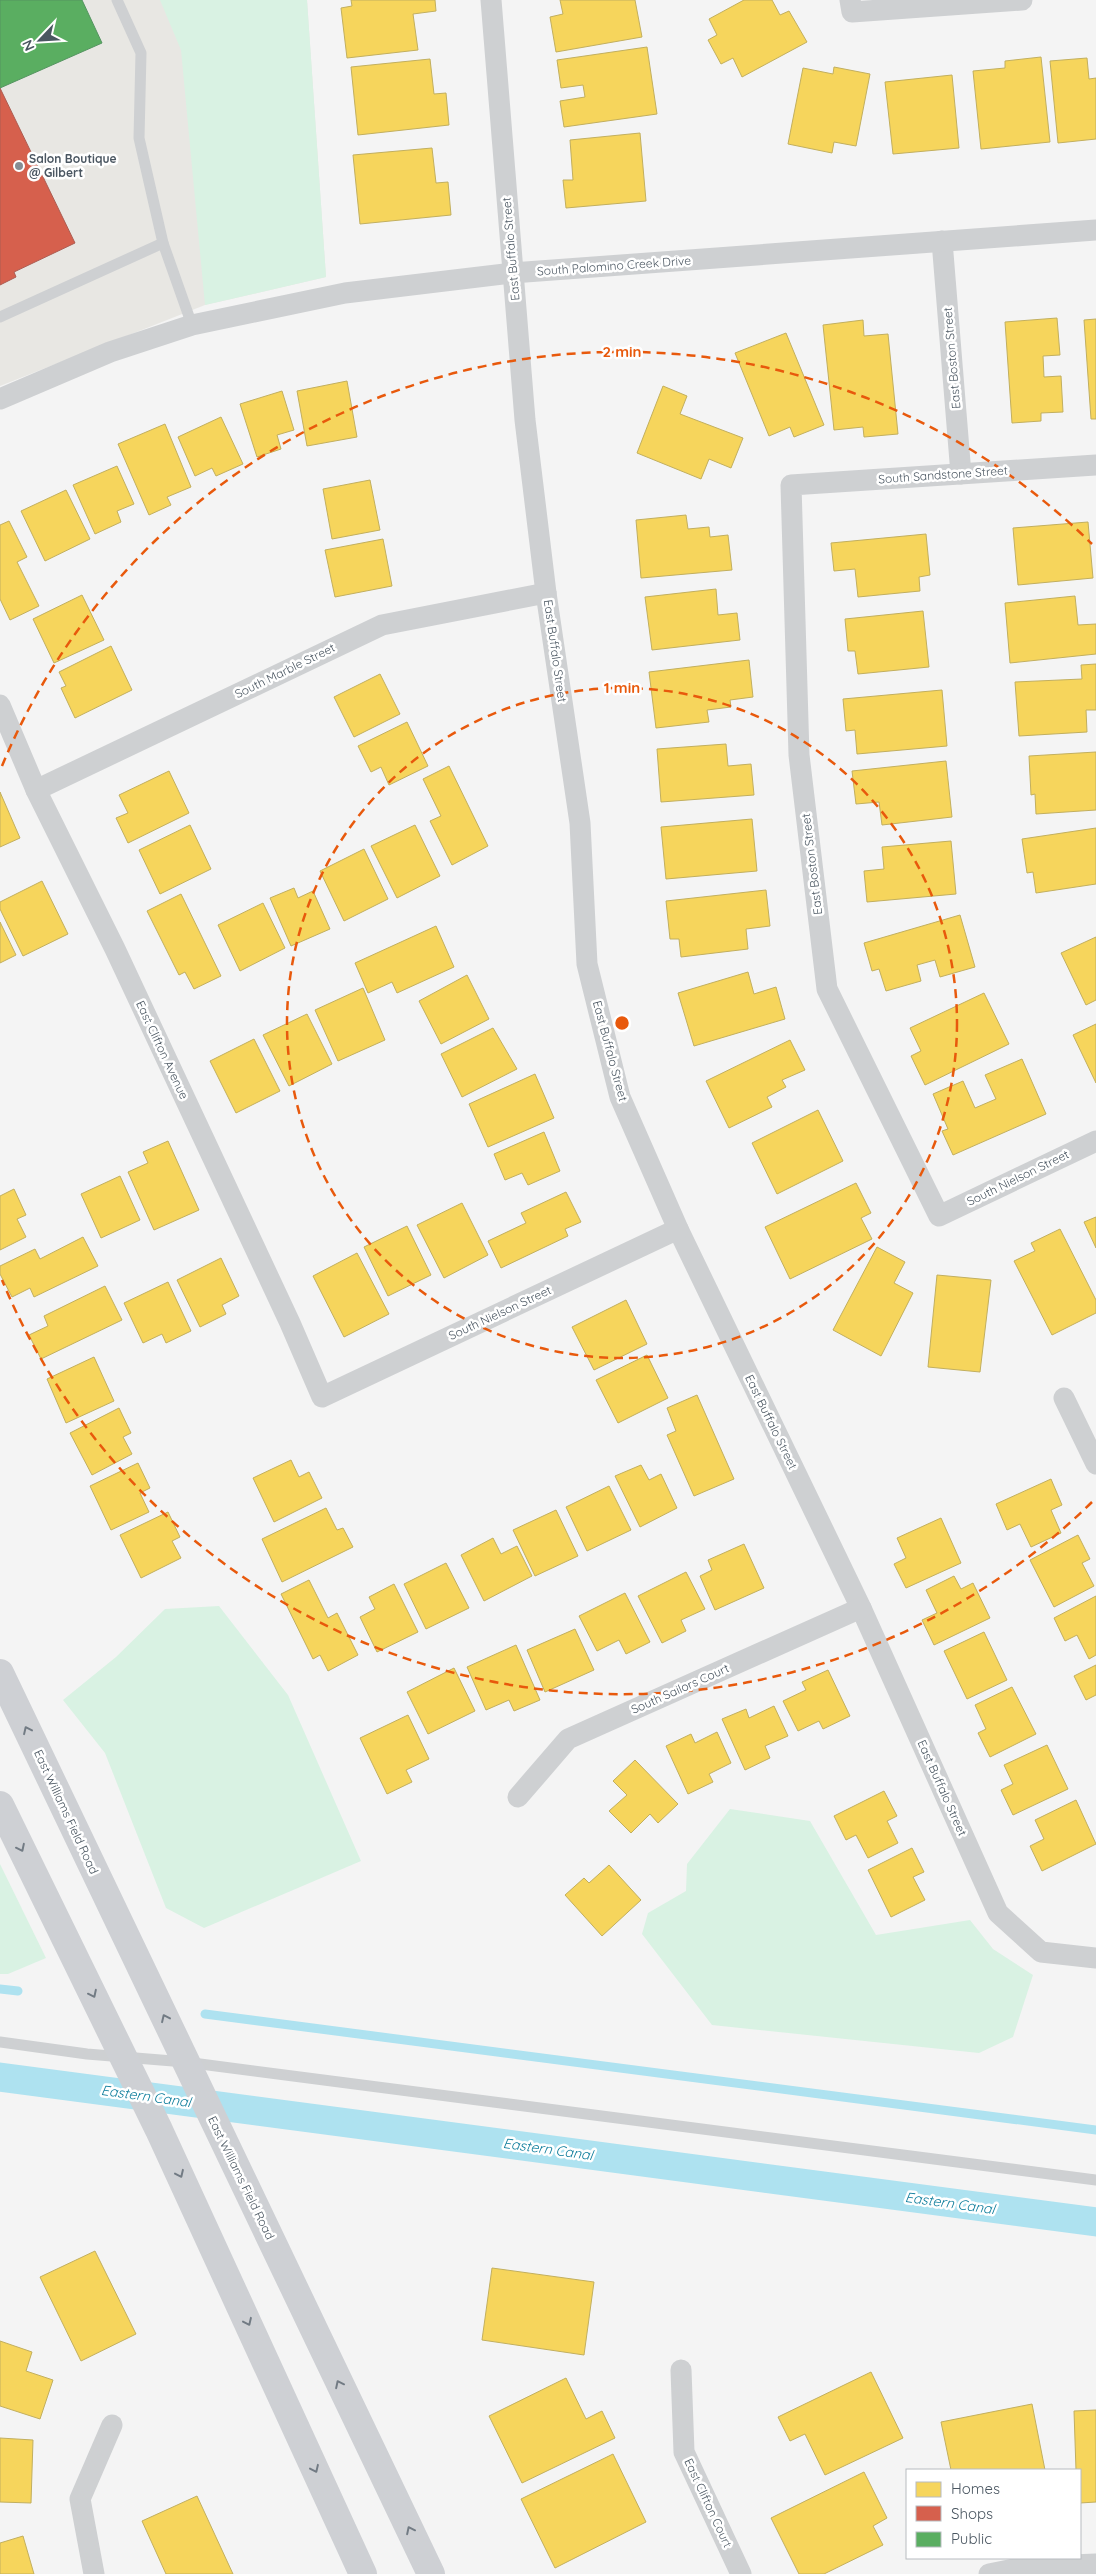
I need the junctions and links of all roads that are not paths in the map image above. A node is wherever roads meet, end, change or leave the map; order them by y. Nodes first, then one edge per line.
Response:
1 (117, 0) edge
2 (491, 0) edge
3 (1022, 0) edge
4 (851, 6) edge
5 (1096, 230) edge
6 (942, 241) junction
7 (163, 243) junction
8 (512, 273) junction
9 (0, 317) edge
10 (192, 325) junction
11 (0, 399) edge
12 (1096, 465) edge
13 (961, 474) junction
14 (791, 485) joint
15 (546, 593) junction
16 (0, 705) edge
17 (36, 790) junction
18 (1096, 1141) edge
19 (939, 1216) joint
20 (678, 1229) junction
21 (322, 1397) joint
22 (1064, 1398) dead end
23 (1096, 1464) edge
24 (861, 1608) junction
25 (0, 1673) edge
26 (518, 1797) dead end
27 (0, 1805) edge
28 (1096, 1958) edge
29 (0, 2042) edge
30 (124, 2058) junction
31 (186, 2062) junction
32 (1096, 2180) edge
33 (681, 2370) dead end
34 (112, 2425) dead end
35 (1096, 2564) edge
36 (94, 2574) edge
37 (363, 2574) edge
38 (431, 2574) edge
39 (742, 2574) edge
40 (989, 2574) edge

1 - 7 lane
2 - 8 street, East Buffalo Street
3 - 4 street
5 - 6 street, South Palomino Creek Drive
6 - 8 street, South Palomino Creek Drive
6 - 13 street, East Boston Street
7 - 9 lane
7 - 10 lane
8 - 10 street, South Palomino Creek Drive
8 - 15 street, East Buffalo Street
10 - 11 street, South Palomino Creek Drive
12 - 13 street, South Sandstone Street
13 - 14 street, South Sandstone Street
14 - 19 street, East Boston Street
15 - 17 street, South Marble Street
15 - 20 street, East Buffalo Street
16 - 17 street, East Clifton Avenue
17 - 21 street, East Clifton Avenue
18 - 19 street, South Nielson Street
20 - 21 street, South Nielson Street
20 - 24 street, East Buffalo Street
22 - 23 street
24 - 26 street, South Sailors Court
24 - 28 street, East Buffalo Street
31 -> 25 main road, East Williams Field Road
27 -> 30 main road
29 - 30 lane
30 - 31 lane
30 -> 37 main road
31 - 32 lane
38 -> 31 main road, East Williams Field Road
33 - 39 street, East Clifton Court
34 - 36 street
35 - 40 street

